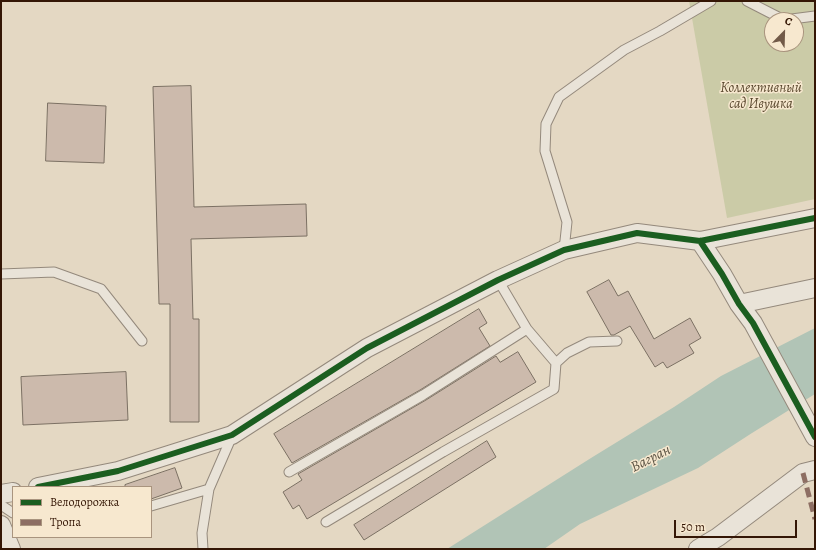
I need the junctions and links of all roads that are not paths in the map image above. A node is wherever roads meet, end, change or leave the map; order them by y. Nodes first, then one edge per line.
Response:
1 (711, 1) edge
2 (748, 1) edge
3 (815, 16) edge
4 (815, 218) edge
5 (700, 241) junction
6 (564, 250) junction
7 (1, 274) edge
8 (498, 280) junction
9 (815, 288) edge
10 (739, 304) junction
11 (527, 329) junction
12 (142, 341) dead end
13 (617, 341) dead end
14 (556, 363) junction
15 (814, 434) edge
16 (232, 435) junction
17 (815, 470) edge
18 (290, 472) dead end
19 (43, 486) edge
20 (209, 489) junction
21 (12, 492) edge
22 (1, 494) edge
23 (1, 505) edge
24 (152, 506) edge
25 (12, 512) edge
26 (326, 522) dead end
27 (1, 525) edge
28 (11, 549) edge
29 (203, 549) edge
30 (698, 549) edge

1 - 6 lane
2 - 3 lane
4 - 5 street
5 - 6 street
5 - 10 street
6 - 8 street
7 - 12 lane
8 - 11 lane
8 - 16 street
9 - 10 street
10 - 15 street
11 - 14 lane
11 - 18 lane
13 - 14 lane
14 - 26 lane
16 - 19 street
16 - 20 lane
17 - 30 street
20 - 24 lane
20 - 29 lane
21 - 22 street
23 - 25 lane
27 - 28 street

